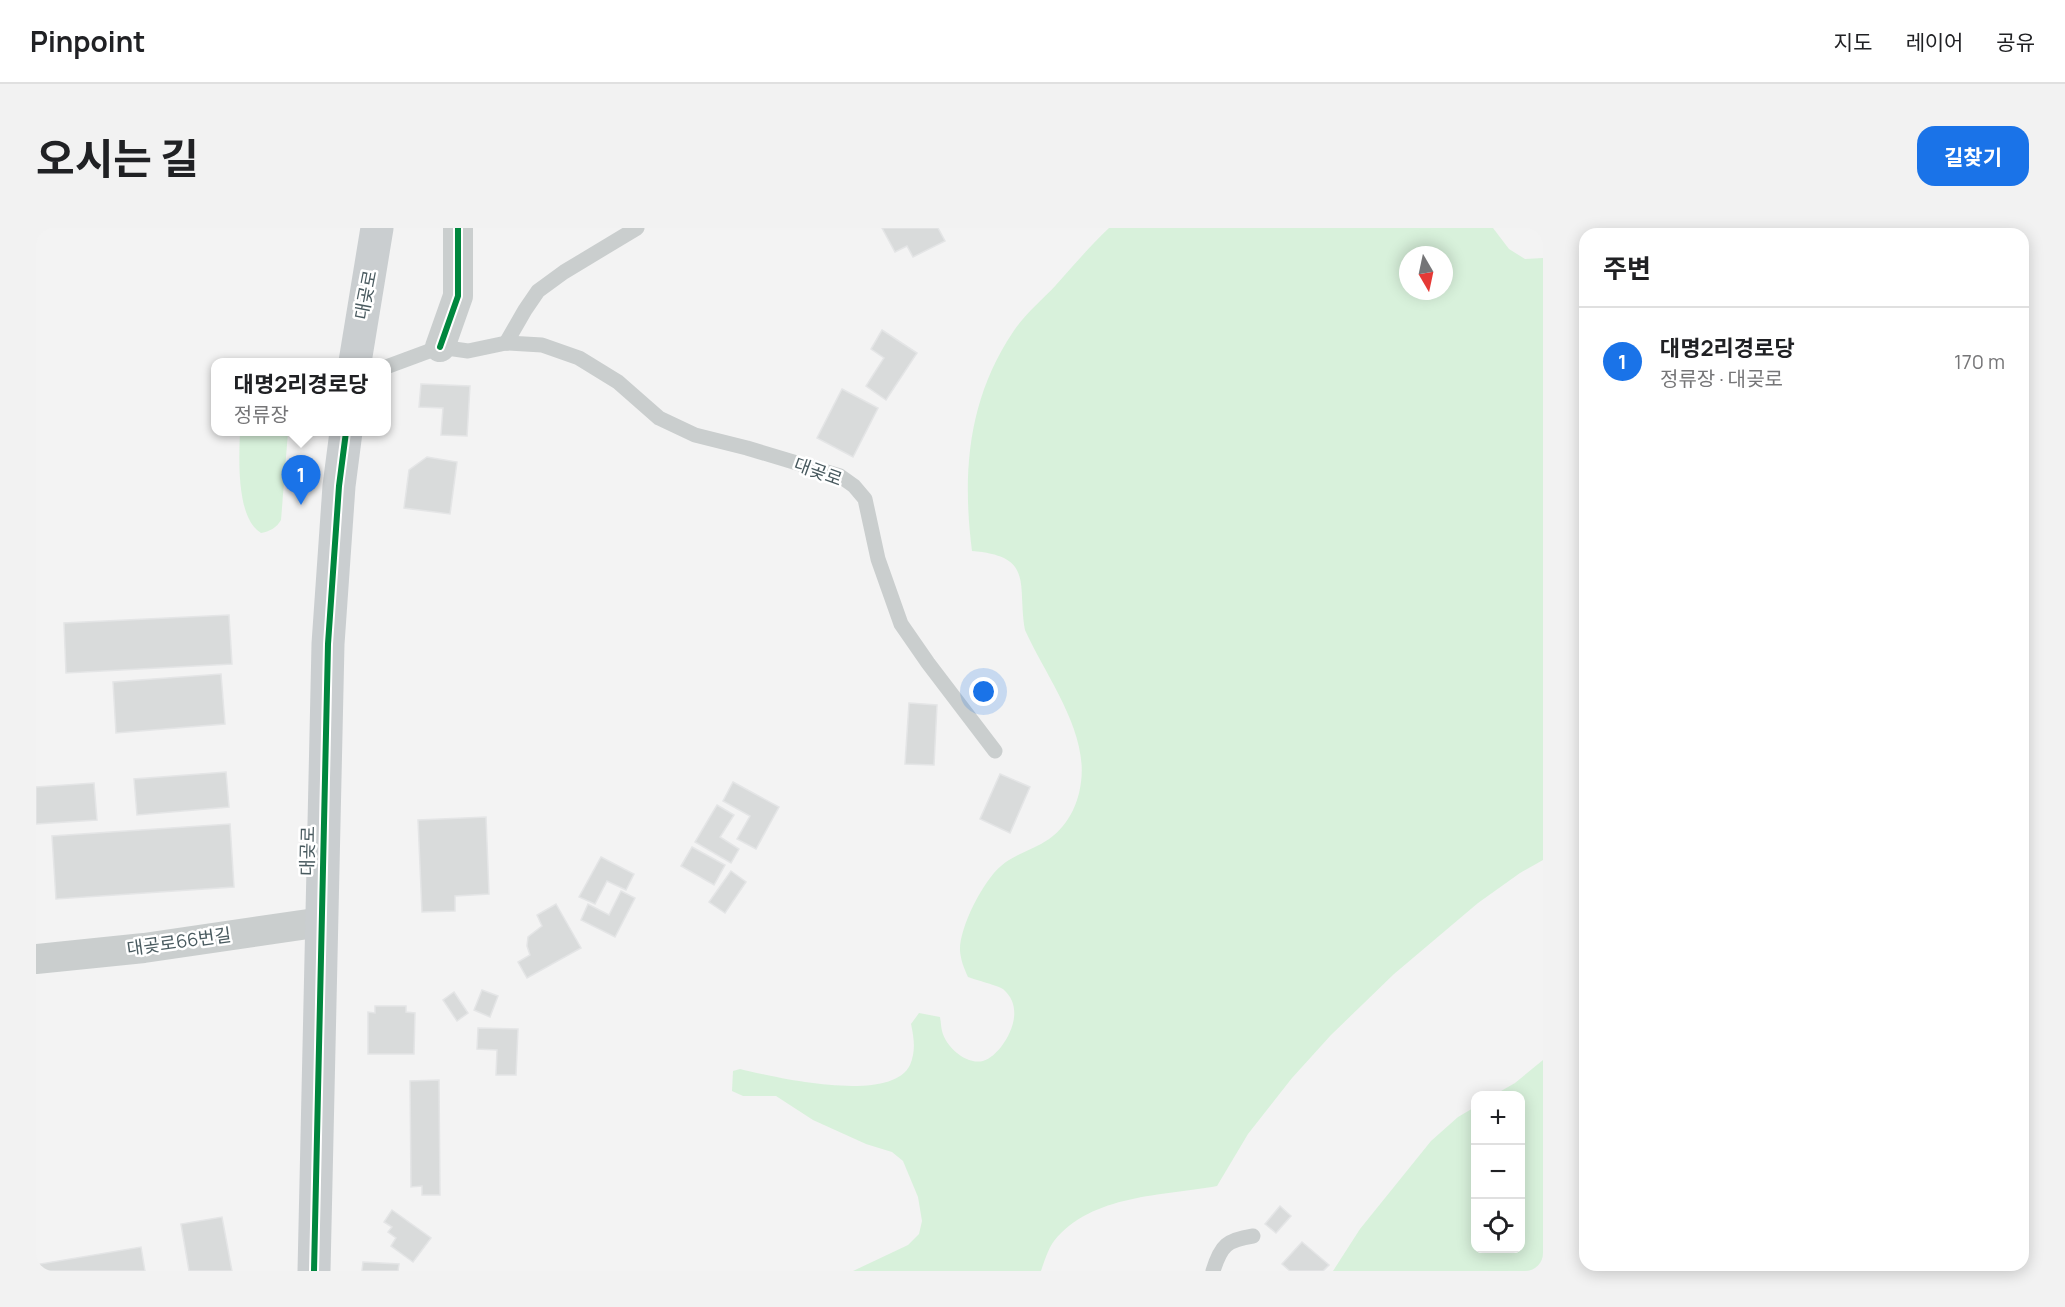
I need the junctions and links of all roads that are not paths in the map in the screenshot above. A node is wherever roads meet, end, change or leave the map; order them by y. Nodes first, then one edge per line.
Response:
1 (377, 228) edge
2 (458, 228) edge
3 (637, 228) edge
4 (507, 343) junction
5 (440, 347) junction
6 (356, 358) edge
7 (391, 365) edge
8 (345, 436) edge
9 (995, 751) dead end
10 (322, 922) junction
11 (36, 959) edge
12 (1253, 1236) dead end
13 (314, 1271) edge
14 (1213, 1271) edge

1 - 6 street, 대곶로
2 - 5 street
3 - 4 lane
4 - 5 lane, 대곶로
4 - 9 lane, 대곶로
5 - 7 lane, 대곶로
8 - 10 street, 대곶로
10 - 11 street, 대곶로66번길
10 - 13 street, 대곶로
12 - 14 lane

